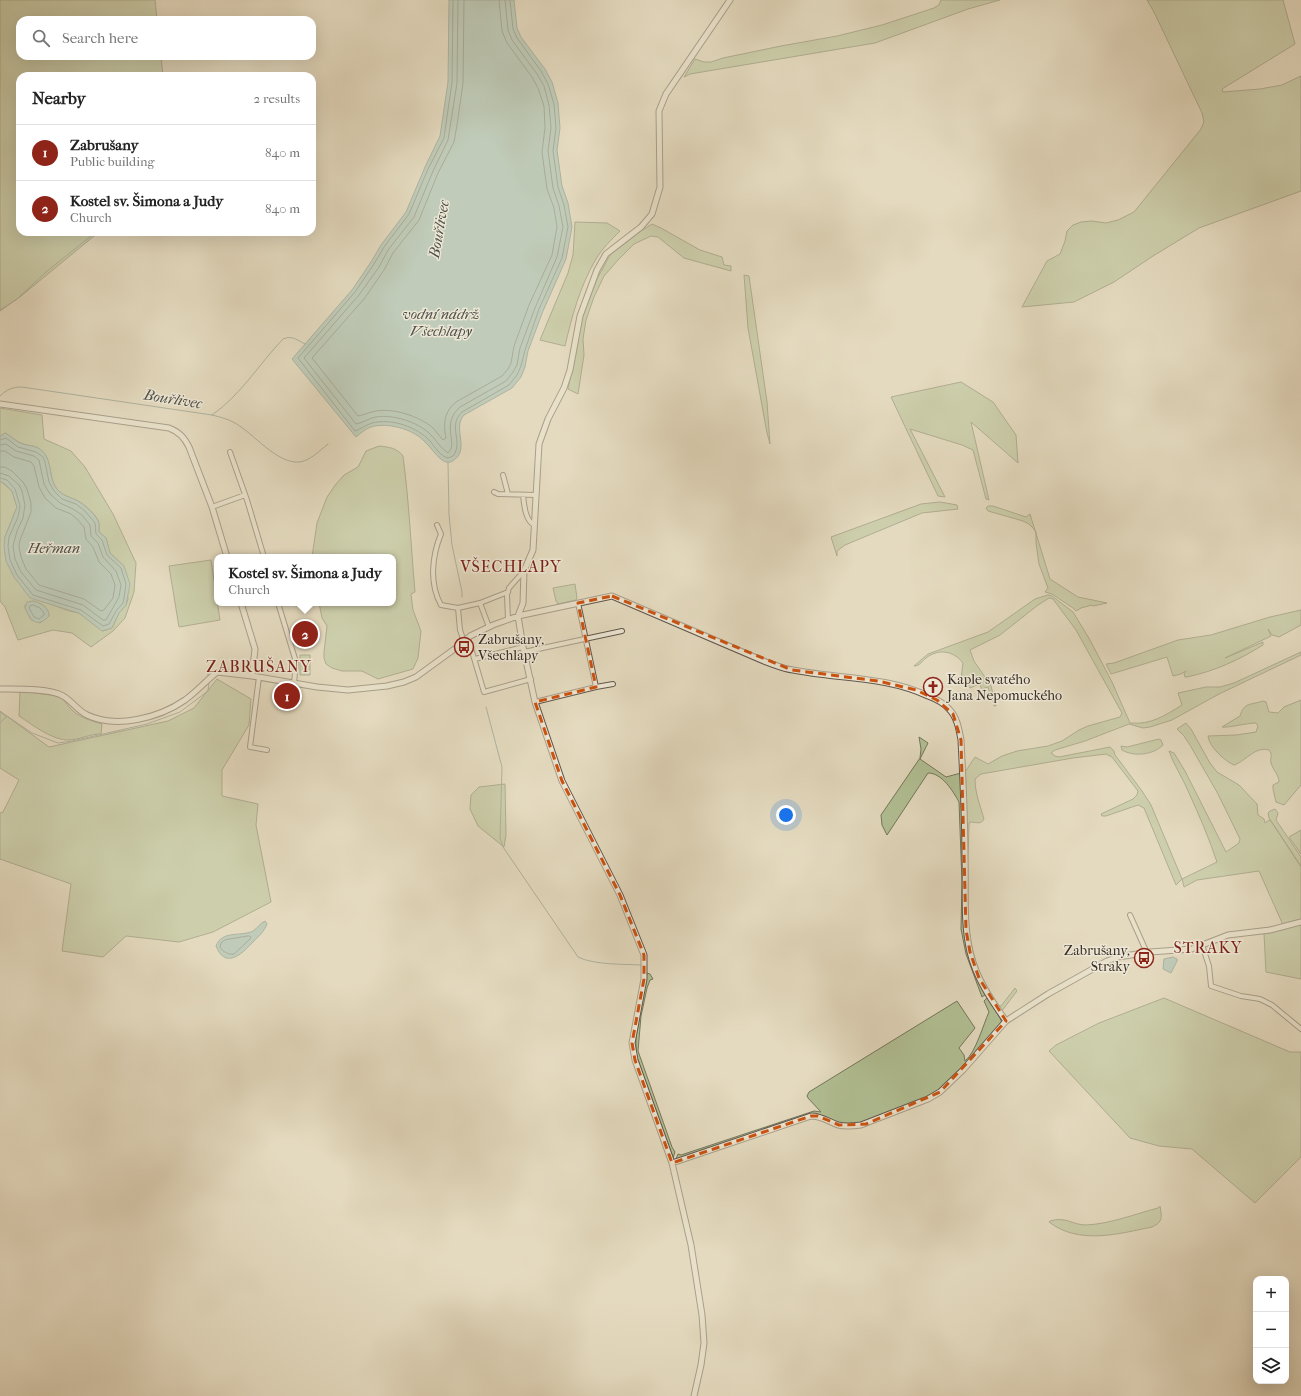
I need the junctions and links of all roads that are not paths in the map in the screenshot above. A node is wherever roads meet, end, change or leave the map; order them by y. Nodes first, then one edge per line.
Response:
1 (730, 0) edge
2 (1, 404) edge
3 (230, 452) dead end
4 (503, 475) dead end
5 (494, 492) dead end
6 (508, 494) junction
7 (245, 495) junction
8 (523, 495) junction
9 (536, 495) junction
10 (212, 507) junction
11 (437, 525) dead end
12 (534, 525) junction
13 (226, 554) edge
14 (263, 554) edge
15 (524, 571) junction
16 (508, 592) junction
17 (480, 603) junction
18 (578, 603) junction
19 (242, 606) edge
20 (279, 606) edge
21 (458, 608) junction
22 (518, 616) junction
23 (508, 619) junction
24 (489, 627) junction
25 (622, 631) dead end
26 (468, 638) junction
27 (586, 638) junction
28 (464, 642) junction
29 (524, 650) junction
30 (475, 659) junction
31 (252, 676) junction
32 (259, 677) junction
33 (530, 679) junction
34 (294, 683) junction
35 (612, 684) dead end
36 (596, 687) junction
37 (0, 689) edge
38 (535, 702) junction
39 (267, 750) dead end
40 (1130, 915) dead end
41 (1301, 922) edge
42 (1202, 945) junction
43 (1147, 953) junction
44 (1006, 1021) junction
45 (1301, 1029) edge
46 (672, 1163) junction
47 (694, 1396) edge

1 - 9 street
2 - 10 street
3 - 7 street
4 - 6 street
5 - 6 street
6 - 8 street
7 - 10 street
7 - 14 street
8 - 9 street
8 - 12 street
9 - 12 street
10 - 13 street
11 - 21 street
12 - 15 street
15 - 16 street
15 - 22 street
16 - 17 street
16 - 23 street
17 - 21 street
17 - 24 street
18 - 22 street
18 - 27 street
18 - 44 street
19 - 31 street
20 - 34 street
21 - 28 street
22 - 23 street
22 - 29 street
23 - 24 street
24 - 26 street
25 - 27 street
26 - 28 street
26 - 30 street
27 - 29 street
27 - 36 street
28 - 34 street
29 - 30 street
29 - 33 street
30 - 33 street
31 - 32 street
31 - 37 street
32 - 34 street
32 - 39 street
33 - 38 street
35 - 36 street
36 - 38 street
38 - 46 street
40 - 43 street
41 - 42 street
42 - 43 street
42 - 45 street
43 - 44 street
44 - 46 street
46 - 47 street

